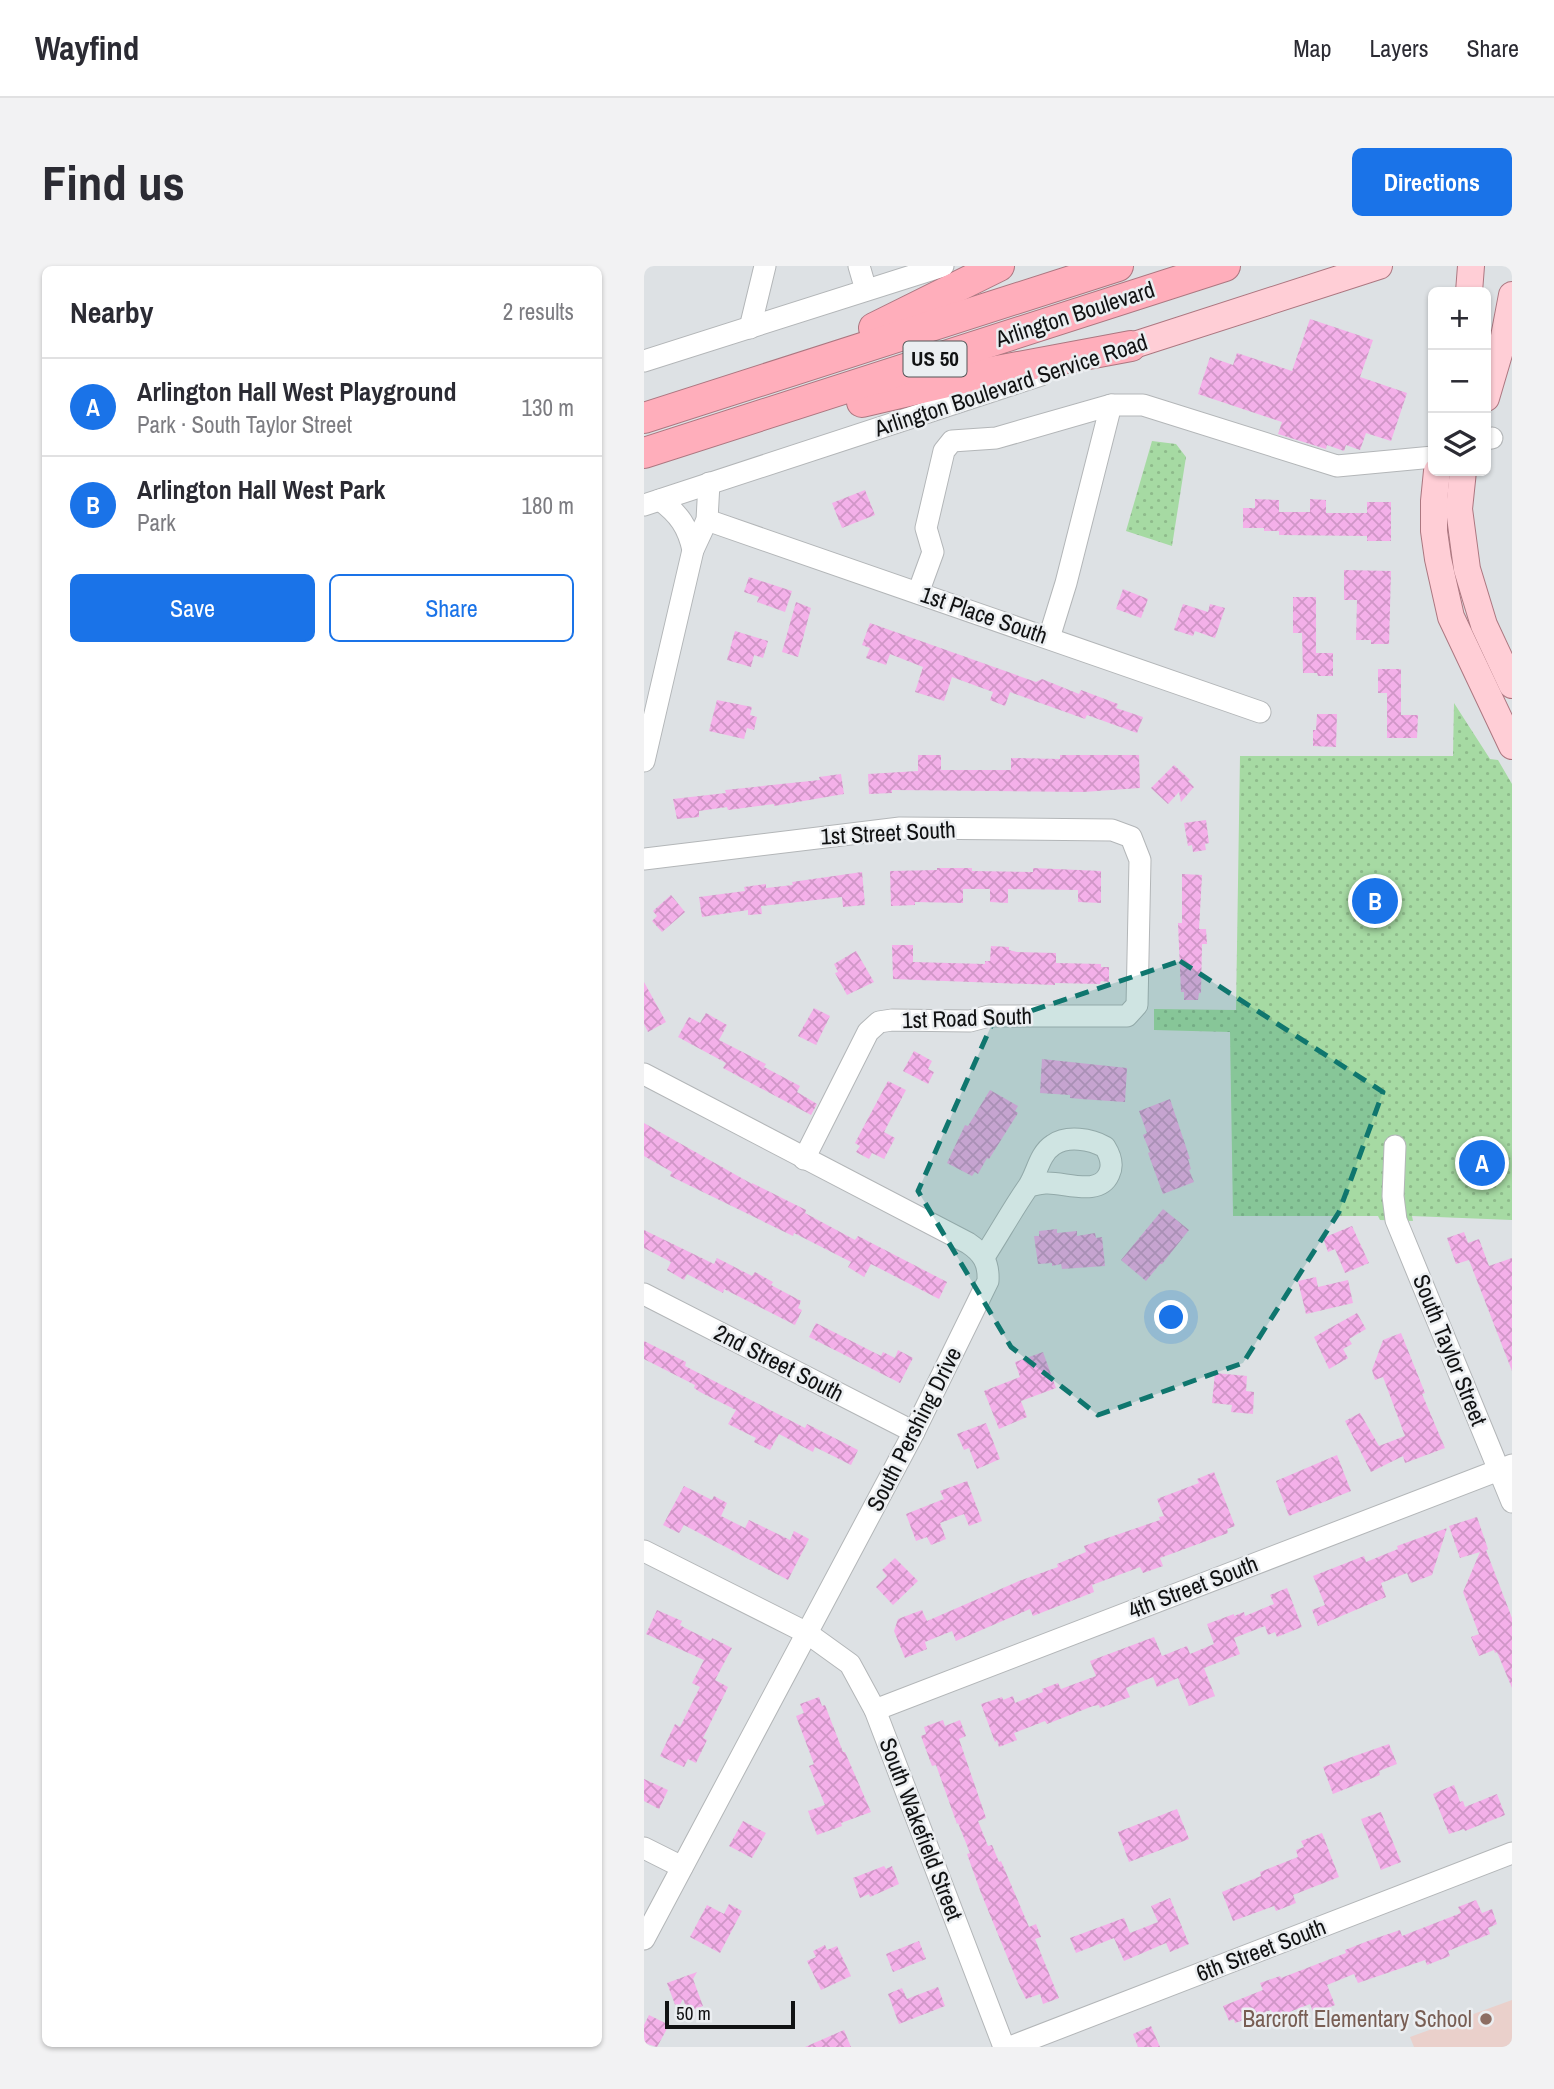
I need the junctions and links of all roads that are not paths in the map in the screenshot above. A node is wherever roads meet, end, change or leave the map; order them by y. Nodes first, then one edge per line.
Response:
1 (765, 266) edge
2 (859, 266) edge
3 (943, 266) edge
4 (999, 266) edge
5 (1118, 266) edge
6 (1226, 266) edge
7 (1379, 266) edge
8 (1471, 266) edge
9 (1469, 287) edge
10 (866, 290) junction
11 (1512, 295) edge
12 (750, 328) junction
13 (1131, 346) junction
14 (644, 361) edge
15 (785, 372) junction
16 (1494, 391) edge
17 (1111, 405) junction
18 (943, 406) junction
19 (644, 418) edge
20 (952, 440) junction
21 (644, 454) edge
22 (1428, 457) edge
23 (1436, 476) edge
24 (1462, 476) edge
25 (709, 483) junction
26 (652, 503) edge
27 (707, 520) junction
28 (693, 550) junction
29 (918, 593) junction
30 (1049, 638) junction
31 (1512, 685) edge
32 (1504, 709) edge
33 (1260, 712) dead end
34 (1511, 743) edge
35 (644, 761) edge
36 (644, 859) edge
37 (1127, 1016) joint
38 (644, 1074) edge
39 (1395, 1146) dead end
40 (804, 1159) junction
41 (1029, 1186) dead end
42 (984, 1257) junction
43 (644, 1294) edge
44 (914, 1432) junction
45 (1506, 1467) edge
46 (1512, 1502) edge
47 (644, 1551) edge
48 (807, 1633) junction
49 (875, 1710) junction
50 (644, 1848) edge
51 (1512, 1853) edge
52 (682, 1867) junction
53 (644, 1939) edge
54 (1004, 2047) edge
55 (1010, 2047) edge

1 - 12 street
2 - 10 street
3 - 10 street
4 - 15 highway
5 - 15 highway, Arlington Boulevard / US 50
6 - 21 highway, Arlington Boulevard / US 50
7 - 13 main road, Arlington Boulevard Service Road
8 - 9 main road
10 - 12 street
11 - 16 main road
12 - 14 street
13 - 18 street, Arlington Boulevard Service Road
13 - 21 highway
15 - 19 highway, Arlington Boulevard / US 50
17 - 20 street
17 - 22 street
17 - 30 street
18 - 20 street
18 - 25 street, Arlington Boulevard Service Road
20 - 29 street
23 - 32 main road
24 - 31 main road
25 - 26 street, Arlington Boulevard Service Road
25 - 27 street
26 - 28 street
27 - 28 street
27 - 29 street, 1st Place South
28 - 35 street
29 - 30 street, 1st Place South
30 - 33 street, 1st Place South
32 - 34 main road
36 - 37 street, 1st Street South
37 - 40 street, 1st Road South
38 - 40 street
39 - 45 street, South Taylor Street
40 - 42 street
41 - 42 street
42 - 44 street, South Pershing Drive
43 - 44 street, 2nd Street South
44 - 48 street, South Pershing Drive
45 - 46 street, South Taylor Street
45 - 49 street, 4th Street South
47 - 48 street, South Wakefield Street
48 - 49 street, South Wakefield Street
48 - 52 street, South Pershing Drive
49 - 54 street, South Wakefield Street
50 - 52 street
51 - 55 street, 6th Street South
52 - 53 street, South Pershing Drive

